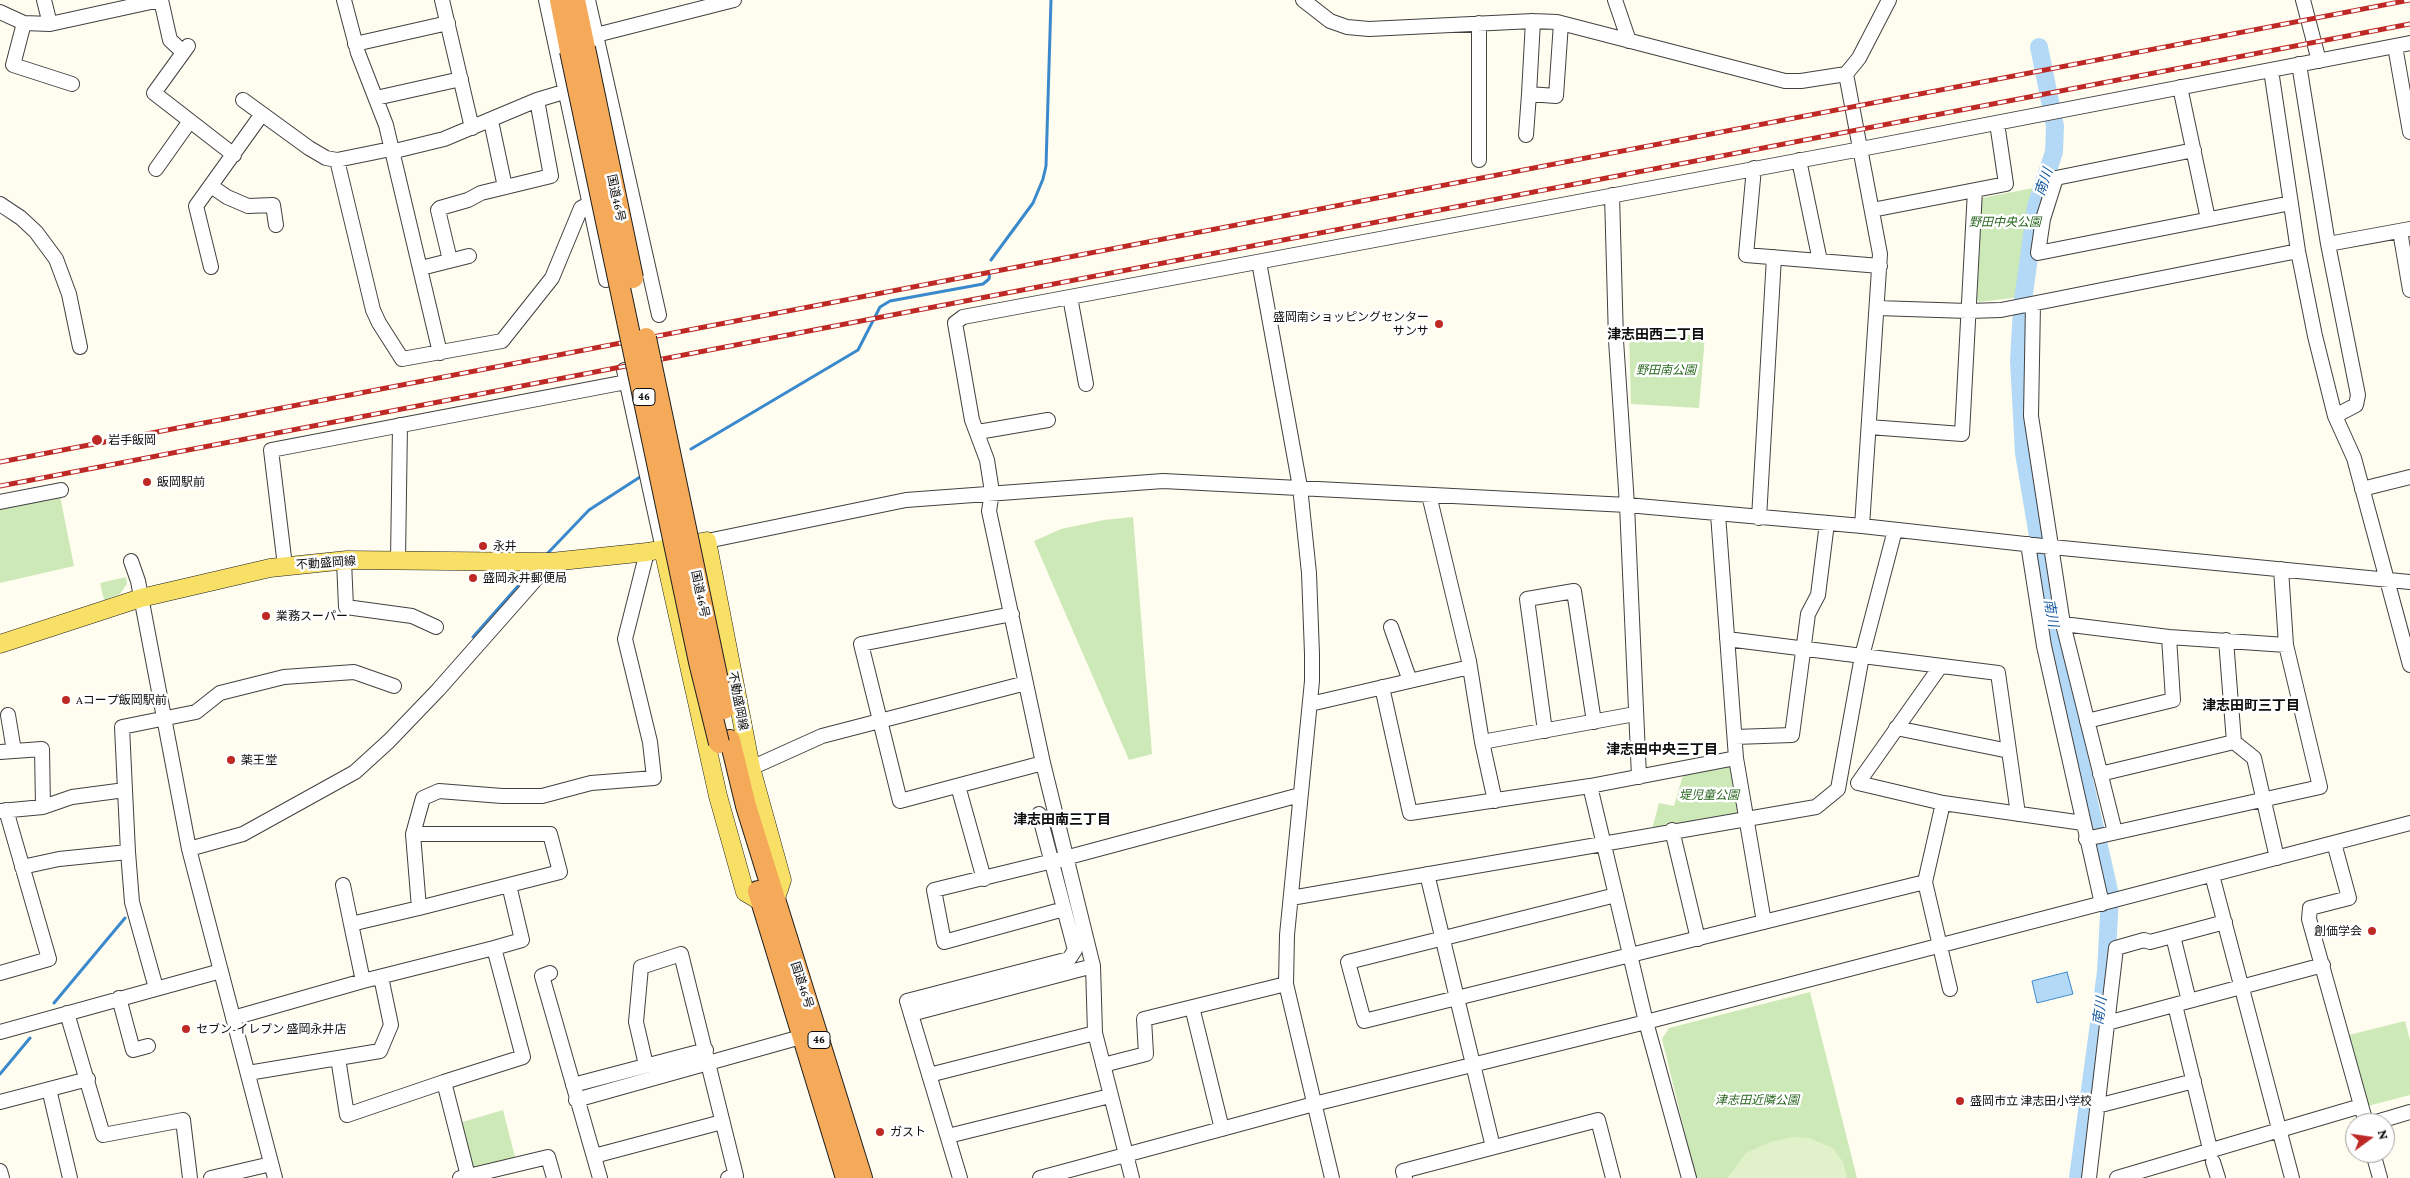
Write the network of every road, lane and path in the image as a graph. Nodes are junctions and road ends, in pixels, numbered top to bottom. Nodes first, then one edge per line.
1 (44, 0) edge
2 (160, 0) edge
3 (442, 0) edge
4 (546, 0) edge
5 (560, 0) edge
6 (575, 0) edge
7 (588, 0) edge
8 (734, 0) edge
9 (1304, 0) edge
10 (1615, 0) edge
11 (1889, 0) edge
12 (2303, 0) edge
13 (347, 1) edge
14 (0, 12) edge
15 (1533, 21) junction
16 (24, 23) junction
17 (448, 23) junction
18 (1479, 23) junction
19 (1561, 23) junction
20 (50, 24) junction
21 (1629, 41) junction
22 (2410, 43) edge
23 (355, 44) junction
24 (584, 45) junction
25 (2394, 46) junction
26 (2319, 61) junction
27 (2299, 64) junction
28 (2271, 70) junction
29 (1846, 74) junction
30 (461, 79) junction
31 (72, 84) dead end
32 (2180, 87) junction
33 (566, 91) junction
34 (1528, 94) junction
35 (376, 98) junction
36 (244, 100) dead end
37 (537, 100) junction
38 (262, 114) junction
39 (190, 121) junction
40 (491, 121) junction
41 (1996, 123) junction
42 (472, 128) junction
43 (2410, 132) edge
44 (1526, 135) dead end
45 (1861, 149) junction
46 (393, 150) junction
47 (2194, 150) junction
48 (234, 155) junction
49 (337, 160) junction
50 (1479, 160) dead end
51 (1799, 160) junction
52 (1754, 168) junction
53 (156, 169) dead end
54 (211, 186) junction
55 (505, 187) junction
56 (1975, 190) junction
57 (1612, 195) junction
58 (591, 203) junction
59 (2291, 203) junction
60 (0, 204) edge
61 (1872, 210) junction
62 (2208, 219) junction
63 (276, 225) dead end
64 (2405, 230) edge
65 (2328, 244) junction
66 (2298, 250) junction
67 (469, 256) dead end
68 (1774, 257) junction
69 (450, 260) junction
70 (1820, 261) junction
71 (1259, 262) junction
72 (211, 266) dead end
73 (1880, 266) junction
74 (421, 268) junction
75 (606, 280) dead end
76 (2410, 290) edge
77 (1070, 297) junction
78 (2033, 304) junction
79 (1877, 308) junction
80 (1968, 311) junction
81 (658, 314) dead end
82 (80, 347) dead end
83 (440, 353) junction
84 (1086, 384) dead end
85 (2335, 416) junction
86 (1048, 420) dead end
87 (400, 425) junction
88 (1869, 427) junction
89 (978, 432) junction
90 (2410, 477) edge
91 (1300, 487) junction
92 (61, 490) dead end
93 (2362, 490) junction
94 (992, 492) junction
95 (1429, 495) junction
96 (0, 502) edge
97 (1627, 505) junction
98 (1718, 514) junction
99 (1759, 518) junction
100 (1827, 523) junction
101 (1862, 526) junction
102 (1895, 530) junction
103 (707, 541) junction
104 (2028, 544) junction
105 (2052, 547) junction
106 (655, 551) junction
107 (398, 560) junction
108 (344, 561) junction
109 (132, 562) dead end
110 (544, 562) junction
111 (285, 566) junction
112 (2281, 569) junction
113 (2386, 578) junction
114 (2410, 582) edge
115 (141, 598) junction
116 (1012, 614) junction
117 (2063, 624) junction
118 (1391, 626) dead end
119 (436, 627) dead end
120 (2169, 637) junction
121 (1727, 639) junction
122 (2226, 640) junction
123 (0, 644) edge
124 (2286, 645) junction
125 (1804, 650) junction
126 (1862, 656) junction
127 (2410, 665) edge
128 (1470, 667) junction
129 (1940, 667) junction
130 (1410, 681) junction
131 (1026, 683) junction
132 (394, 686) dead end
133 (1382, 687) junction
134 (1310, 704) junction
135 (1635, 714) junction
136 (8, 715) dead end
137 (164, 719) junction
138 (878, 721) junction
139 (2087, 721) junction
140 (1594, 722) junction
141 (1896, 728) junction
142 (1545, 731) junction
143 (1734, 737) junction
144 (1482, 742) junction
145 (2234, 742) junction
146 (14, 751) junction
147 (2009, 751) junction
148 (0, 752) edge
149 (1736, 758) junction
150 (1043, 763) junction
151 (752, 768) junction
152 (2100, 774) junction
153 (1639, 777) junction
154 (958, 786) junction
155 (1590, 786) junction
156 (125, 790) junction
157 (1300, 795) junction
158 (2263, 800) junction
159 (1495, 801) junction
160 (1943, 803) junction
161 (43, 807) junction
162 (3, 810) edge
163 (1039, 814) dead end
164 (2018, 814) junction
165 (1745, 818) junction
166 (2083, 823) junction
167 (2410, 823) edge
168 (1672, 830) junction
169 (2115, 832) junction
170 (413, 834) junction
171 (2086, 839) junction
172 (1603, 842) junction
173 (2334, 844) junction
174 (189, 849) junction
175 (128, 852) junction
176 (2277, 858) junction
177 (1058, 860) junction
178 (22, 867) junction
179 (1427, 874) junction
180 (2212, 875) junction
181 (984, 878) junction
182 (1924, 882) junction
183 (343, 885) dead end
184 (509, 885) junction
185 (1616, 895) junction
186 (1291, 898) junction
187 (768, 901) junction
188 (2102, 904) junction
189 (419, 908) junction
190 (1064, 909) junction
191 (1764, 922) junction
192 (2224, 922) junction
193 (351, 924) junction
194 (2173, 936) junction
195 (1442, 939) junction
196 (1698, 939) junction
197 (1940, 946) junction
198 (494, 948) junction
199 (1630, 955) junction
200 (1093, 966) junction
201 (2323, 966) junction
202 (221, 971) junction
203 (550, 972) dead end
204 (0, 973) edge
205 (380, 976) junction
206 (363, 981) junction
207 (1286, 984) junction
208 (2242, 987) junction
209 (156, 988) junction
210 (1950, 989) dead end
211 (119, 998) junction
212 (1456, 998) junction
213 (2189, 1001) junction
214 (2175, 1005) junction
215 (1192, 1007) junction
216 (67, 1012) junction
217 (911, 1014) junction
218 (233, 1018) junction
219 (1646, 1022) junction
220 (2108, 1023) junction
221 (0, 1032) edge
222 (1095, 1033) junction
223 (801, 1037) junction
224 (148, 1046) dead end
225 (707, 1056) junction
226 (338, 1058) junction
227 (1473, 1064) junction
228 (646, 1065) junction
229 (1103, 1065) junction
230 (248, 1073) junction
231 (929, 1075) junction
232 (88, 1079) junction
233 (2194, 1081) junction
234 (444, 1082) junction
235 (573, 1085) junction
236 (49, 1089) junction
237 (1110, 1096) junction
238 (576, 1100) junction
239 (0, 1102) edge
240 (1314, 1104) junction
241 (2097, 1106) junction
242 (2362, 1106) junction
243 (2410, 1112) edge
244 (2364, 1113) edge
245 (2395, 1116) edge
246 (722, 1122) junction
247 (1222, 1129) junction
248 (2280, 1130) junction
249 (948, 1136) junction
250 (1493, 1147) junction
251 (1126, 1155) junction
252 (594, 1156) junction
253 (2212, 1156) junction
254 (2376, 1163) edge
255 (272, 1164) junction
256 (0, 1171) edge
257 (464, 1177) edge
258 (2, 1178) edge
259 (70, 1178) edge
260 (190, 1178) edge
261 (211, 1178) edge
262 (275, 1178) edge
263 (554, 1178) edge
264 (600, 1178) edge
265 (728, 1178) edge
266 (846, 1178) edge
267 (862, 1178) edge
268 (960, 1178) edge
269 (1040, 1178) edge
270 (1132, 1178) edge
271 (1332, 1178) edge
272 (1405, 1178) edge
273 (1613, 1178) edge
274 (1688, 1178) edge
275 (2088, 1178) edge
276 (2117, 1178) edge
277 (2218, 1178) edge
278 (2292, 1178) edge
279 (2380, 1178) edge

1 - 20 street
2 - 20 street
2 - 39 street
3 - 17 street
4 - 33 street
5 - 24 highway, 国道46号 / 46
6 - 24 highway, 国道46号 / 46
7 - 24 street
8 - 24 street
9 - 18 street
10 - 21 street
11 - 29 street
12 - 26 street
13 - 23 street
14 - 16 street
15 - 18 street
15 - 19 street
15 - 34 street
16 - 20 street
16 - 31 street
17 - 23 street
17 - 30 street
18 - 50 street
19 - 21 street
19 - 34 street
21 - 29 street
22 - 25 street
23 - 35 street
24 - 81 street
24 - 187 highway, 国道46号 / 46, bridge
25 - 26 street
25 - 43 street
26 - 27 street
27 - 28 street
27 - 65 street
28 - 32 street
28 - 59 street
29 - 45 street
30 - 35 street
30 - 42 street
32 - 41 street
32 - 47 street
33 - 37 street
33 - 58 street
34 - 44 street
35 - 46 street
36 - 38 street
37 - 40 street
37 - 55 street
38 - 48 street
38 - 49 street
39 - 48 street
39 - 53 street
40 - 42 street
40 - 55 street
41 - 45 street
41 - 56 street
42 - 46 street
45 - 51 street
45 - 61 street
46 - 49 street
46 - 74 street
47 - 62 street
47 - 62 street
48 - 54 street
49 - 83 street
51 - 52 street
51 - 70 street
52 - 57 street
52 - 68 street
54 - 63 street
54 - 72 street
55 - 69 street
56 - 61 street
56 - 80 street
57 - 71 street
57 - 97 street
58 - 75 street
58 - 83 street
59 - 62 street
59 - 66 street
60 - 82 street
61 - 73 street
64 - 65 street
64 - 76 street
65 - 85 street
66 - 78 street
66 - 85 street
67 - 69 street
68 - 70 street
68 - 99 street
69 - 74 street
70 - 73 street
71 - 77 street
71 - 91 street
73 - 79 street
74 - 83 street
77 - 84 street
77 - 89 street
78 - 80 street
78 - 105 street
79 - 80 street
79 - 88 street
80 - 88 street
85 - 93 street
86 - 89 street
87 - 106 street
87 - 107 street
87 - 111 street
88 - 101 street
89 - 94 street
90 - 93 street
91 - 94 street
91 - 95 street
91 - 134 street
92 - 96 street
93 - 113 street
94 - 103 street
94 - 116 street
95 - 97 street
95 - 128 street
97 - 98 street
97 - 135 street
98 - 99 street
98 - 121 street
99 - 100 street
100 - 101 street
100 - 125 street
101 - 102 street
102 - 104 street
102 - 126 street
103 - 106 main road, 不動盛岡線
103 - 151 main road, 不動盛岡線
104 - 105 street
104 - 166 street
105 - 112 street
105 - 117 street
106 - 110 main road, 不動盛岡線
106 - 170 street
106 - 187 main road
107 - 108 main road, 不動盛岡線
107 - 110 main road, 不動盛岡線
108 - 111 main road, 不動盛岡線
108 - 119 street
109 - 115 street
110 - 174 street
111 - 115 main road, 不動盛岡線
112 - 113 street
112 - 124 street
113 - 114 street
113 - 127 street
115 - 123 main road, 不動盛岡線
115 - 137 street
116 - 131 street
116 - 138 street
117 - 120 street
117 - 139 street
118 - 130 street
120 - 122 street
120 - 139 street
121 - 125 street
121 - 143 street
122 - 124 street
122 - 145 street
124 - 158 street
125 - 126 street
125 - 143 street
126 - 129 street
126 - 165 street
128 - 130 street
128 - 144 street
129 - 141 street
129 - 147 street
130 - 133 street
131 - 138 street
131 - 150 street
132 - 137 street
133 - 134 street
133 - 159 street
134 - 157 street
135 - 140 street
135 - 153 street
136 - 146 street
137 - 156 street
137 - 174 street
138 - 151 street
138 - 154 street
139 - 152 street
140 - 142 street
140 - 142 street
141 - 147 street
141 - 160 street
142 - 144 street
143 - 149 street
144 - 159 street
145 - 152 street
145 - 158 street
146 - 148 street
146 - 161 street
147 - 164 street
149 - 153 street
149 - 165 street
150 - 154 street
150 - 177 street
151 - 187 main road, 不動盛岡線
152 - 169 street
153 - 155 street
154 - 181 street
155 - 159 street
155 - 172 street
156 - 161 street
156 - 175 street
157 - 177 street
157 - 186 street
158 - 169 street
158 - 176 street
160 - 164 street
160 - 182 street
161 - 162 street
162 - 178 street
163 - 177 street
164 - 166 street
165 - 168 street
165 - 191 street
166 - 171 street
167 - 173 street
168 - 172 street
168 - 196 street
169 - 171 street
170 - 184 street
170 - 189 street
171 - 188 street
172 - 179 street
172 - 185 street
173 - 176 street
173 - 201 street
174 - 202 street
175 - 178 street
175 - 209 street
176 - 180 street
177 - 181 street
177 - 190 street
177 - 200 street
178 - 204 street
179 - 186 street
179 - 195 street
180 - 188 street
180 - 192 street
181 - 190 street
182 - 191 street
182 - 197 street
183 - 193 street
184 - 189 street
184 - 198 street
185 - 195 street
185 - 199 street
186 - 207 street
187 - 223 highway, 国道46号 / 46
187 - 267 highway, 国道46号 / 46
188 - 197 street
189 - 193 street
190 - 217 street
191 - 196 street
192 - 194 street
192 - 208 street
193 - 206 street
194 - 213 street
194 - 220 street
195 - 212 street
195 - 212 street
196 - 199 street
197 - 210 street
197 - 219 street
198 - 205 street
198 - 234 street
199 - 212 street
199 - 219 street
200 - 217 street
200 - 222 street
201 - 208 street
201 - 242 street
202 - 209 street
202 - 218 street
203 - 235 street
205 - 206 street
205 - 226 street
206 - 218 street
207 - 215 street
207 - 240 street
208 - 213 street
208 - 248 street
209 - 211 street
211 - 216 street
211 - 224 street
212 - 227 street
213 - 214 street
214 - 220 street
214 - 233 street
215 - 229 street
215 - 247 street
216 - 221 street
216 - 232 street
217 - 231 street
218 - 230 street
219 - 227 street
219 - 274 street
220 - 241 street
222 - 229 street
222 - 231 street
223 - 225 street
223 - 266 highway, 国道46号 / 46
225 - 228 street
225 - 228 street
225 - 238 street
225 - 246 street
226 - 230 street
226 - 234 street
227 - 240 street
227 - 250 street
228 - 235 street
229 - 237 street
230 - 255 street
231 - 249 street
232 - 236 street
232 - 260 street
233 - 241 street
233 - 253 street
234 - 257 street
235 - 238 street
236 - 239 street
236 - 259 street
237 - 249 street
237 - 251 street
238 - 252 street
240 - 247 street
240 - 271 street
241 - 275 street
242 - 244 street
242 - 248 street
243 - 245 street
246 - 252 street
246 - 265 street
247 - 251 street
248 - 253 street
248 - 278 street
249 - 268 street
250 - 272 street
250 - 273 street
251 - 269 street
251 - 270 street
252 - 264 street
253 - 276 street
253 - 277 street
254 - 279 street
255 - 261 street
255 - 262 street
256 - 258 street
257 - 263 street

